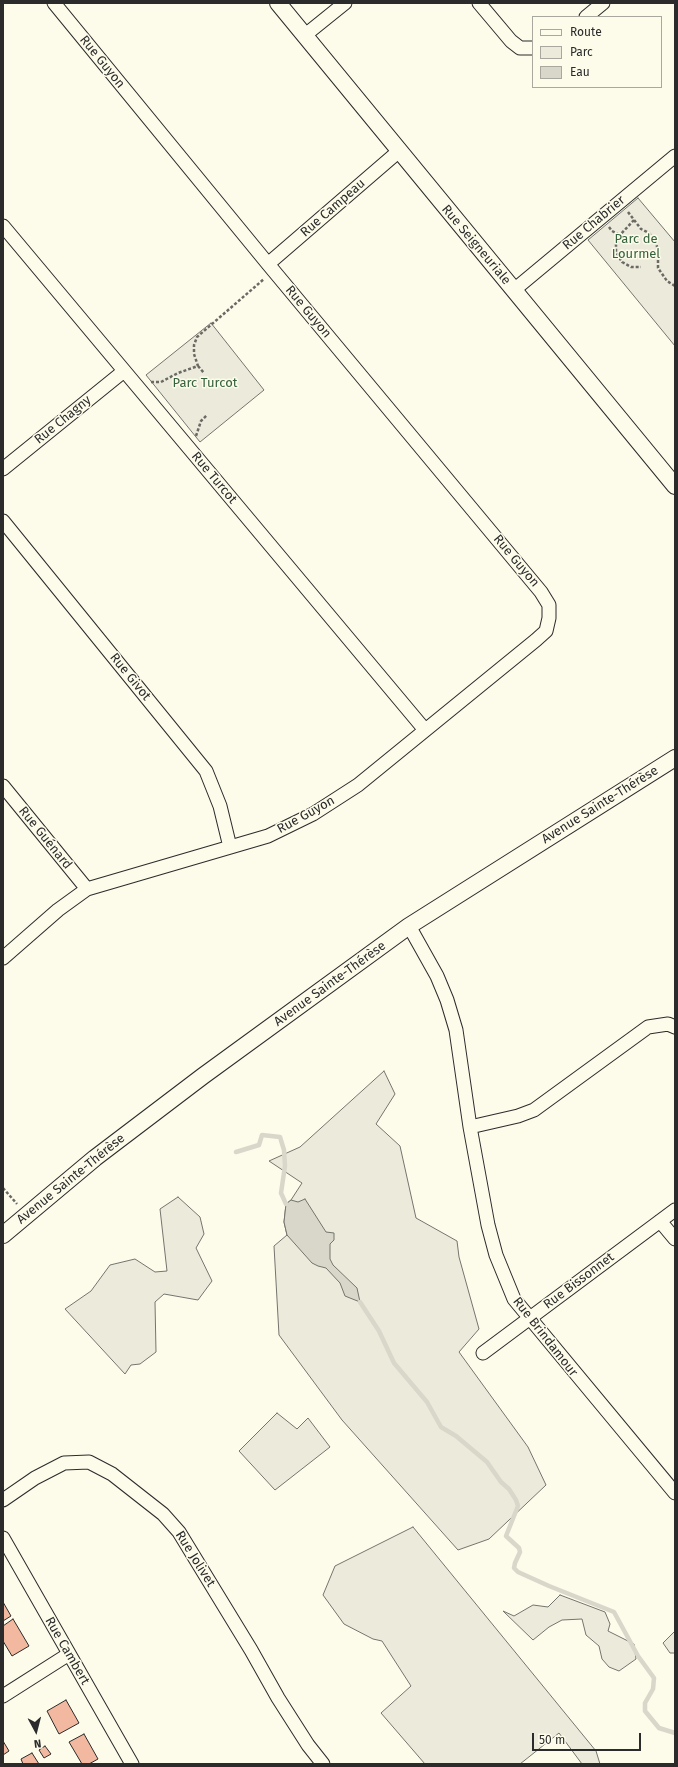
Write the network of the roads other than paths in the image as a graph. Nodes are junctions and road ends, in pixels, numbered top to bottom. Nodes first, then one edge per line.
1 (54, 3) edge
2 (278, 3) edge
3 (345, 3) edge
4 (479, 3) edge
5 (603, 3) edge
6 (587, 16) edge
7 (304, 36) junction
8 (532, 48) edge
9 (399, 151) junction
10 (675, 156) edge
11 (3, 226) edge
12 (271, 268) junction
13 (514, 290) junction
14 (124, 371) junction
15 (3, 469) edge
16 (675, 486) edge
17 (3, 521) edge
18 (425, 730) junction
19 (675, 758) edge
20 (3, 786) edge
21 (230, 847) junction
22 (87, 889) junction
23 (409, 926) junction
24 (3, 958) edge
25 (675, 1027) edge
26 (470, 1127) junction
27 (675, 1210) edge
28 (660, 1221) junction
29 (3, 1235) edge
30 (675, 1239) edge
31 (528, 1319) junction
32 (483, 1353) dead end
33 (675, 1494) edge
34 (3, 1500) edge
35 (3, 1538) edge
36 (69, 1654) junction
37 (3, 1696) edge
38 (132, 1764) edge
39 (323, 1764) edge

1 - 12 street, Rue Guyon
2 - 7 street, Rue Seigneuriale
3 - 7 street
4 - 8 street
5 - 6 street
7 - 9 street, Rue Seigneuriale
9 - 12 street, Rue Campeau
9 - 13 street, Rue Seigneuriale
10 - 13 street, Rue Chabrier
11 - 14 street, Rue Turcot
12 - 18 street, Rue Guyon
13 - 16 street, Rue Seigneuriale
14 - 15 street, Rue Chagny
14 - 18 street, Rue Turcot
17 - 21 street, Rue Givot
18 - 21 street, Rue Guyon
19 - 23 street, Avenue Sainte-Thérèse
20 - 22 street, Rue Guénard
21 - 22 street, Rue Guyon
22 - 24 street, Rue Guyon
23 - 26 street, Rue Brindamour
23 - 29 street, Avenue Sainte-Thérèse
25 - 26 street
26 - 31 street, Rue Brindamour
27 - 28 street, Rue Bissonnet
28 - 30 street
28 - 31 street, Rue Bissonnet
31 - 32 street, Rue Bissonnet
31 - 33 street, Rue Brindamour
34 - 39 street, Rue Jolivet
35 - 36 street, Rue Cambert
36 - 37 street
36 - 38 street, Rue Cambert

